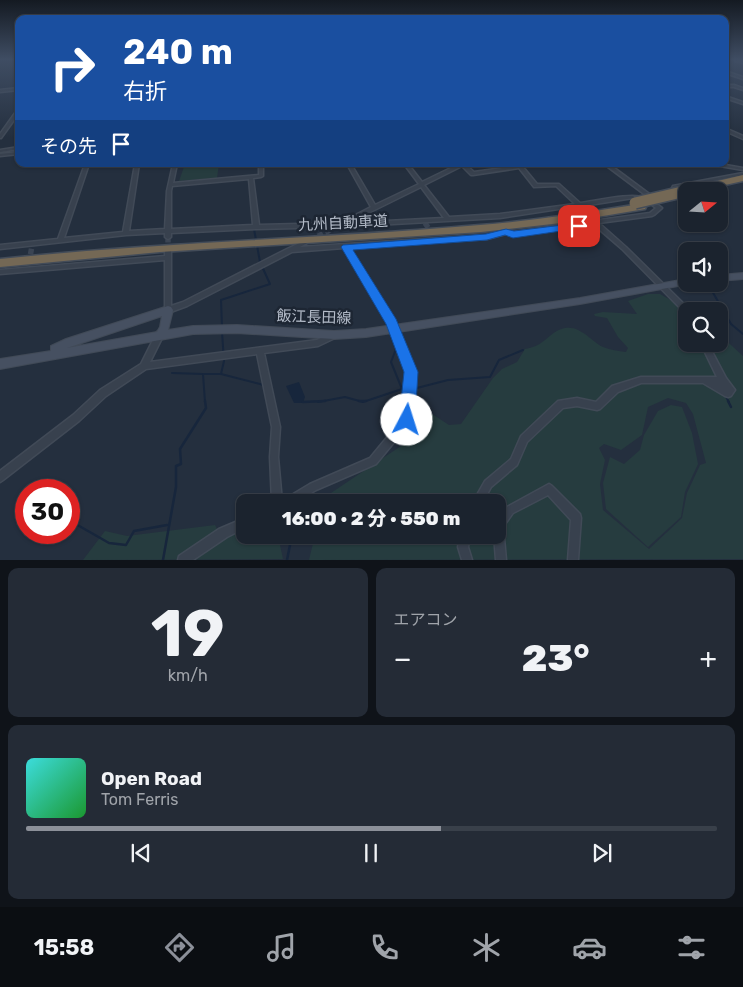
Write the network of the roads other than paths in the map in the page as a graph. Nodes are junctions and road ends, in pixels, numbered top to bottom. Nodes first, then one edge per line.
1 (15, 89) edge
2 (0, 91) edge
3 (729, 98) edge
4 (743, 103) edge
5 (15, 116) edge
6 (729, 131) edge
7 (0, 137) edge
8 (743, 138) edge
9 (15, 149) edge
10 (0, 151) edge
11 (15, 153) edge
12 (0, 155) edge
13 (86, 167) edge
14 (137, 167) edge
15 (174, 167) edge
16 (261, 167) edge
17 (351, 167) edge
18 (408, 167) edge
19 (457, 167) edge
20 (466, 167) edge
21 (509, 167) edge
22 (521, 167) edge
23 (609, 167) edge
24 (729, 167) edge
25 (743, 169) edge
26 (743, 174) edge
27 (251, 178) junction
28 (422, 184) junction
29 (170, 185) junction
30 (678, 194) edge
31 (642, 201) junction
32 (582, 207) junction
33 (374, 208) junction
34 (448, 219) junction
35 (594, 222) junction
36 (337, 227) junction
37 (126, 233) junction
38 (168, 234) junction
39 (260, 235) junction
40 (62, 239) junction
41 (230, 241) junction
42 (304, 243) tunnel mouth
43 (0, 247) edge
44 (346, 247) junction
45 (289, 250) junction
46 (0, 256) edge
47 (29, 262) tunnel mouth
48 (0, 263) edge
49 (27, 269) junction
50 (0, 272) edge
51 (743, 276) edge
52 (728, 277) edge
53 (678, 283) edge
54 (662, 286) junction
55 (678, 302) edge
56 (168, 310) junction
57 (394, 329) junction
58 (161, 334) junction
59 (334, 336) junction
60 (260, 350) junction
61 (708, 352) edge
62 (46, 354) junction
63 (0, 364) edge
64 (144, 366) junction
65 (705, 380) junction
66 (723, 380) junction
67 (0, 477) edge
68 (276, 494) edge
69 (301, 494) edge
70 (482, 494) edge
71 (506, 515) edge
72 (236, 527) edge
73 (464, 544) edge
74 (500, 544) edge
75 (183, 560) edge
76 (467, 560) edge
77 (501, 560) edge
78 (573, 560) edge

1 - 2 street
3 - 4 street
5 - 7 street
6 - 8 street
9 - 10 street
11 - 12 street
13 - 40 street
14 - 37 street
15 - 29 street
16 - 27 street
17 - 33 street
18 - 28 street
19 - 28 street
20 - 21 street
22 - 32 street
23 - 31 street
24 - 25 street
26 - 31 street
27 - 29 street
27 - 39 street
28 - 33 street
28 - 34 street
29 - 38 street
30 - 31 highway, 九州自動車道
31 - 32 street
31 - 35 street
31 - 39 highway, 九州自動車道
32 - 34 street
33 - 36 street
34 - 36 street
35 - 44 street
35 - 54 street
36 - 39 street
37 - 38 street
37 - 40 street
38 - 39 street
39 - 41 highway, 九州自動車道
40 - 43 street
41 - 46 highway, 九州自動車道
41 - 48 highway, 九州自動車道
42 - 45 street
44 - 45 street
44 - 57 street
45 - 56 street
47 - 49 street
49 - 50 street
49 - 56 street
51 - 52 main road
53 - 54 main road, 飯江長田線
54 - 55 street
54 - 57 main road, 飯江長田線
56 - 58 main road
56 - 62 main road
57 - 59 main road, 飯江長田線
57 - 69 street
58 - 59 main road, 飯江長田線
58 - 62 main road, 飯江長田線
58 - 64 street
59 - 60 street
60 - 64 street
60 - 68 street
61 - 66 street
62 - 63 main road, 飯江長田線
64 - 67 street
65 - 66 street
65 - 66 street
65 - 70 street
71 - 78 street
72 - 75 street
73 - 76 street
74 - 77 street

